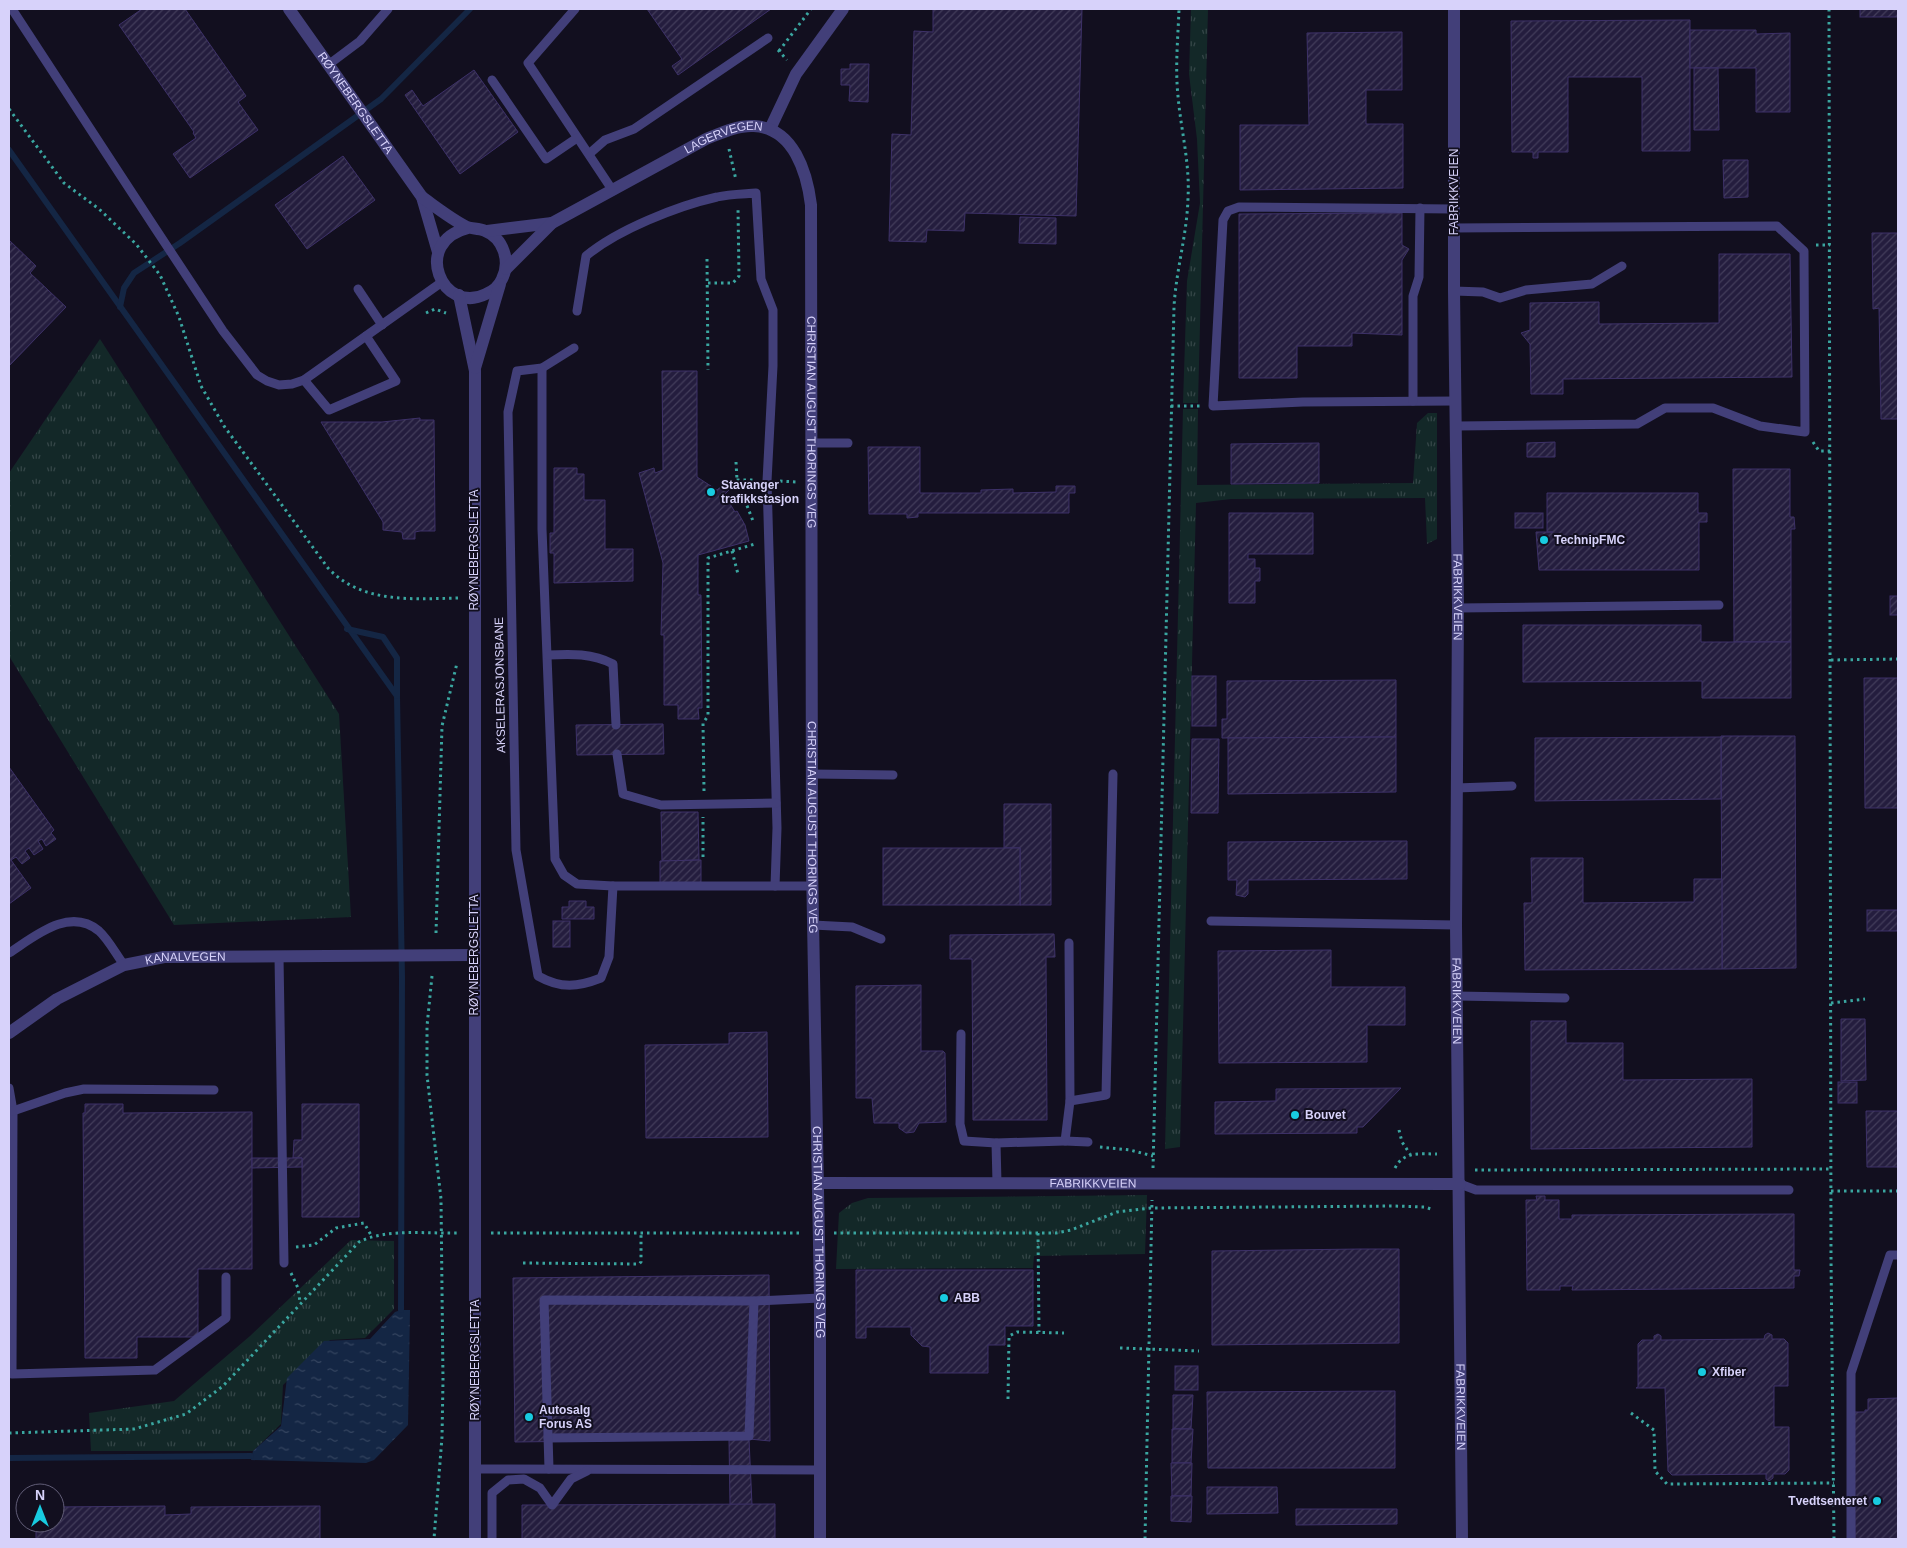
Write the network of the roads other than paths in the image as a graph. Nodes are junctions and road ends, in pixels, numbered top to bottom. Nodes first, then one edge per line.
1 (12, 9) edge
2 (289, 9) edge
3 (388, 9) edge
4 (575, 9) edge
5 (843, 9) edge
6 (1454, 9) edge
7 (768, 38) dead end
8 (328, 66) junction
9 (492, 80) dead end
10 (770, 129) junction
11 (577, 138) junction
12 (589, 154) junction
13 (613, 191) junction
14 (422, 197) junction
15 (1420, 208) junction
16 (1453, 209) junction
17 (552, 223) junction
18 (468, 228) junction
19 (1453, 228) junction
20 (487, 231) junction
21 (438, 252) junction
22 (1622, 266) dead end
23 (506, 269) junction
24 (442, 282) junction
25 (500, 283) junction
26 (358, 289) dead end
27 (1454, 291) junction
28 (458, 295) junction
29 (577, 311) dead end
30 (382, 325) junction
31 (366, 336) junction
32 (574, 348) dead end
33 (542, 368) junction
34 (474, 371) junction
35 (304, 380) junction
36 (1413, 401) junction
37 (1456, 401) junction
38 (1457, 426) junction
39 (811, 443) junction
40 (848, 443) dead end
41 (1719, 605) dead end
42 (1458, 608) junction
43 (548, 655) junction
44 (616, 725) dead end
45 (617, 754) dead end
46 (812, 774) junction
47 (1113, 774) dead end
48 (893, 775) dead end
49 (1512, 786) dead end
50 (1456, 788) junction
51 (776, 803) junction
52 (613, 886) junction
53 (775, 886) junction
54 (813, 886) junction
55 (1211, 921) dead end
56 (1456, 924) junction
57 (813, 925) junction
58 (881, 939) dead end
59 (1069, 944) dead end
60 (9, 953) edge
61 (474, 955) junction
62 (279, 956) junction
63 (124, 965) junction
64 (1457, 996) junction
65 (1565, 998) dead end
66 (9, 1033) edge
67 (961, 1034) dead end
68 (9, 1088) edge
69 (214, 1090) dead end
70 (1070, 1101) junction
71 (13, 1111) junction
72 (1065, 1141) junction
73 (1088, 1142) road end
74 (996, 1143) junction
75 (818, 1183) junction
76 (997, 1183) junction
77 (1460, 1184) junction
78 (1789, 1190) dead end
79 (1898, 1255) edge
80 (284, 1263) road end
81 (226, 1277) dead end
82 (820, 1298) junction
83 (754, 1301) junction
84 (548, 1438) junction
85 (475, 1469) junction
86 (549, 1469) junction
87 (589, 1470) junction
88 (819, 1470) junction
89 (475, 1539) edge
90 (492, 1539) edge
91 (820, 1539) edge
92 (1462, 1539) edge
93 (1850, 1539) edge

1 - 35 lane
2 - 8 street, RØYNEBERGSLETTA
3 - 8 lane
4 - 11 lane
5 - 10 street, LAGERVEGEN
6 - 16 street, FABRIKKVEIEN
7 - 12 lane
8 - 14 street, RØYNEBERGSLETTA
9 - 11 lane
10 - 13 street, LAGERVEGEN
10 - 39 street, CHRISTIAN AUGUST THORINGS VEG
11 - 12 lane
12 - 13 lane
13 - 17 street, LAGERVEGEN
14 - 18 street, RØYNEBERGSLETTA
14 - 21 street, RØYNEBERGSLETTA
15 - 16 lane
15 - 36 lane
15 - 36 lane
16 - 19 street, FABRIKKVEIEN
17 - 20 street, LAGERVEGEN
17 - 23 street, LAGERVEGEN
18 - 20 street
18 - 21 street
19 - 27 street, FABRIKKVEIEN
19 - 38 lane
20 - 23 street
21 - 24 street
22 - 27 lane
23 - 25 street
24 - 28 street
24 - 30 lane
25 - 28 street
25 - 34 street, RØYNEBERGSLETTA
26 - 30 lane
27 - 37 street, FABRIKKVEIEN
28 - 34 street, RØYNEBERGSLETTA
29 - 51 lane
30 - 31 lane
31 - 35 lane
31 - 35 lane
32 - 33 lane
33 - 43 lane
33 - 52 lane, AKSELERASJONSBANE
34 - 61 street, RØYNEBERGSLETTA
36 - 37 lane
37 - 38 street, FABRIKKVEIEN
38 - 42 street, FABRIKKVEIEN
39 - 40 lane
39 - 46 street, CHRISTIAN AUGUST THORINGS VEG
41 - 42 lane
42 - 50 street, FABRIKKVEIEN
43 - 44 lane
43 - 52 lane
45 - 51 lane
46 - 48 lane
46 - 54 street, CHRISTIAN AUGUST THORINGS VEG
47 - 70 lane
49 - 50 lane
50 - 56 street, FABRIKKVEIEN
51 - 53 lane
52 - 53 lane
53 - 54 lane
54 - 57 street, CHRISTIAN AUGUST THORINGS VEG
55 - 56 lane
56 - 64 street, FABRIKKVEIEN
57 - 58 lane
57 - 75 street, CHRISTIAN AUGUST THORINGS VEG
59 - 70 lane
60 - 63 lane
61 - 62 street, KANALVEGEN
61 - 85 street, RØYNEBERGSLETTA
62 - 63 street, KANALVEGEN
62 - 80 lane
63 - 66 street, KANALVEGEN
64 - 65 lane
64 - 77 street, FABRIKKVEIEN
67 - 74 lane
68 - 71 lane
69 - 71 lane
70 - 72 lane
71 - 81 lane
72 - 73 lane
72 - 74 lane
74 - 76 lane
75 - 76 street, FABRIKKVEIEN
75 - 82 street, CHRISTIAN AUGUST THORINGS VEG
76 - 77 street, FABRIKKVEIEN
77 - 78 lane
77 - 92 street, FABRIKKVEIEN
79 - 93 lane
82 - 83 lane
82 - 88 street, CHRISTIAN AUGUST THORINGS VEG
83 - 84 lane
83 - 84 lane
84 - 86 lane
85 - 86 lane
85 - 89 street, RØYNEBERGSLETTA
86 - 87 lane
87 - 88 lane
87 - 90 lane
88 - 91 street, CHRISTIAN AUGUST THORINGS VEG

